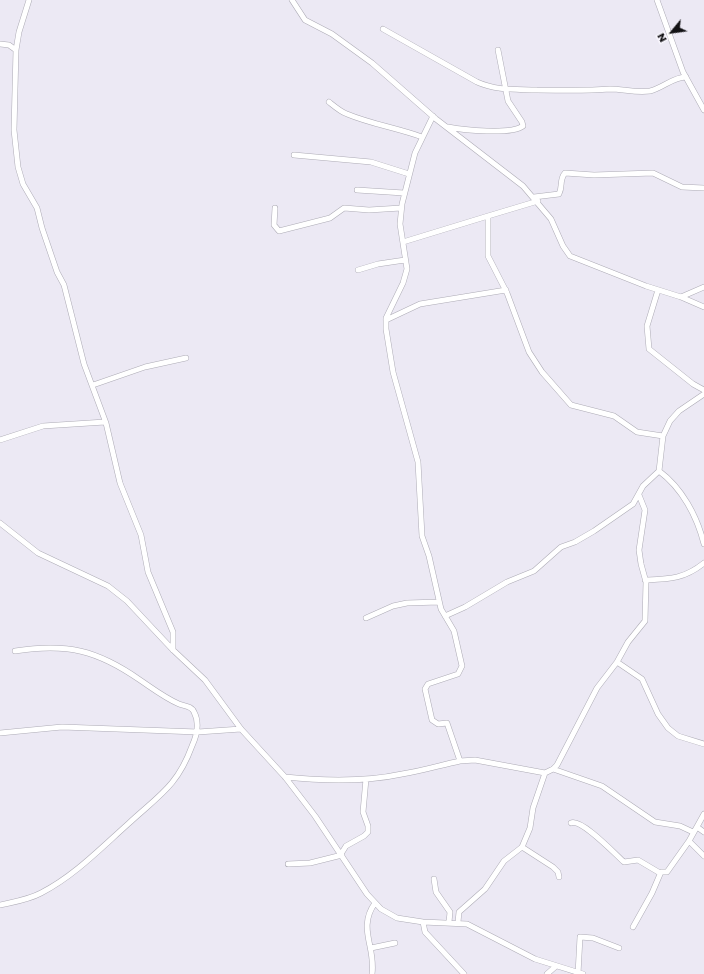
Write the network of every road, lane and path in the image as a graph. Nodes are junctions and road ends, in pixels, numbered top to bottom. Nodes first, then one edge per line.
1 (29, 0) edge
2 (292, 0) edge
3 (658, 0) edge
4 (383, 29) dead end
5 (19, 32) junction
6 (0, 44) edge
7 (8, 44) junction
8 (16, 50) junction
9 (498, 50) dead end
10 (686, 77) junction
11 (506, 90) junction
12 (328, 102) dead end
13 (704, 110) edge
14 (433, 116) junction
15 (448, 127) junction
16 (422, 137) junction
17 (294, 155) dead end
18 (409, 174) junction
19 (704, 188) edge
20 (357, 190) dead end
21 (404, 193) junction
22 (536, 199) junction
23 (275, 208) dead end
24 (401, 208) junction
25 (488, 216) junction
26 (403, 242) junction
27 (405, 260) junction
28 (358, 270) dead end
29 (704, 287) edge
30 (506, 290) junction
31 (658, 290) junction
32 (681, 297) junction
33 (704, 307) edge
34 (386, 320) junction
35 (186, 358) dead end
36 (93, 385) junction
37 (704, 390) edge
38 (704, 394) edge
39 (105, 422) junction
40 (664, 436) junction
41 (0, 440) edge
42 (659, 470) junction
43 (639, 495) junction
44 (0, 523) edge
45 (704, 544) edge
46 (704, 563) edge
47 (645, 580) junction
48 (440, 602) junction
49 (445, 616) junction
50 (366, 618) dead end
51 (173, 650) junction
52 (15, 652) dead end
53 (617, 662) junction
54 (241, 729) junction
55 (198, 732) junction
56 (0, 733) edge
57 (704, 744) edge
58 (460, 761) junction
59 (553, 769) junction
60 (545, 773) junction
61 (285, 777) junction
62 (366, 779) junction
63 (704, 814) edge
64 (571, 823) dead end
65 (697, 827) junction
66 (693, 832) junction
67 (704, 832) edge
68 (689, 841) junction
69 (522, 847) junction
70 (341, 855) junction
71 (704, 856) edge
72 (288, 864) dead end
73 (660, 873) junction
74 (559, 876) dead end
75 (434, 879) dead end
76 (375, 903) junction
77 (0, 905) edge
78 (423, 922) junction
79 (449, 922) junction
80 (458, 922) junction
81 (633, 927) dead end
82 (395, 943) dead end
83 (371, 948) junction
84 (619, 948) dead end
85 (555, 967) junction
86 (372, 974) edge
87 (464, 974) edge
88 (547, 974) edge
89 (580, 974) edge

1 - 5 street
2 - 14 street
3 - 10 street
4 - 11 street
5 - 7 street
5 - 8 street
6 - 7 street
7 - 8 street
8 - 36 street
9 - 11 street
10 - 11 street
10 - 13 street
11 - 15 street
12 - 16 street
14 - 15 street
14 - 16 street
15 - 22 street
16 - 18 street
17 - 18 street
18 - 21 street
19 - 22 street
20 - 21 street
21 - 24 street
22 - 25 street
22 - 31 street
23 - 24 street
24 - 26 street
25 - 26 street
25 - 30 street
26 - 27 street
27 - 28 street
27 - 34 street
29 - 32 street
30 - 34 street
30 - 40 street
31 - 32 street
31 - 37 street
32 - 33 street
34 - 48 street
35 - 36 street
36 - 39 street
38 - 40 street
39 - 41 street
39 - 51 street
40 - 42 street
42 - 43 street
42 - 45 street
43 - 47 street
43 - 49 street
44 - 51 street
46 - 47 street
47 - 53 street
48 - 49 street
48 - 50 street
49 - 58 street
51 - 54 street
52 - 55 street
53 - 57 street
53 - 59 street
54 - 55 street
54 - 61 street
55 - 56 street
55 - 77 street
58 - 60 street
58 - 62 street
59 - 60 street
59 - 66 street
60 - 69 street
61 - 62 street
61 - 70 street
62 - 70 street
63 - 65 street
64 - 73 street
65 - 66 street
65 - 67 street
66 - 68 street
68 - 71 street
68 - 73 street
69 - 74 street
69 - 80 street
70 - 72 street
70 - 76 street
73 - 81 street
75 - 79 street
76 - 78 street
76 - 83 street
78 - 79 street
78 - 87 street
79 - 80 street
80 - 85 street
82 - 83 street
83 - 86 street
84 - 89 street
85 - 88 street
85 - 89 street

